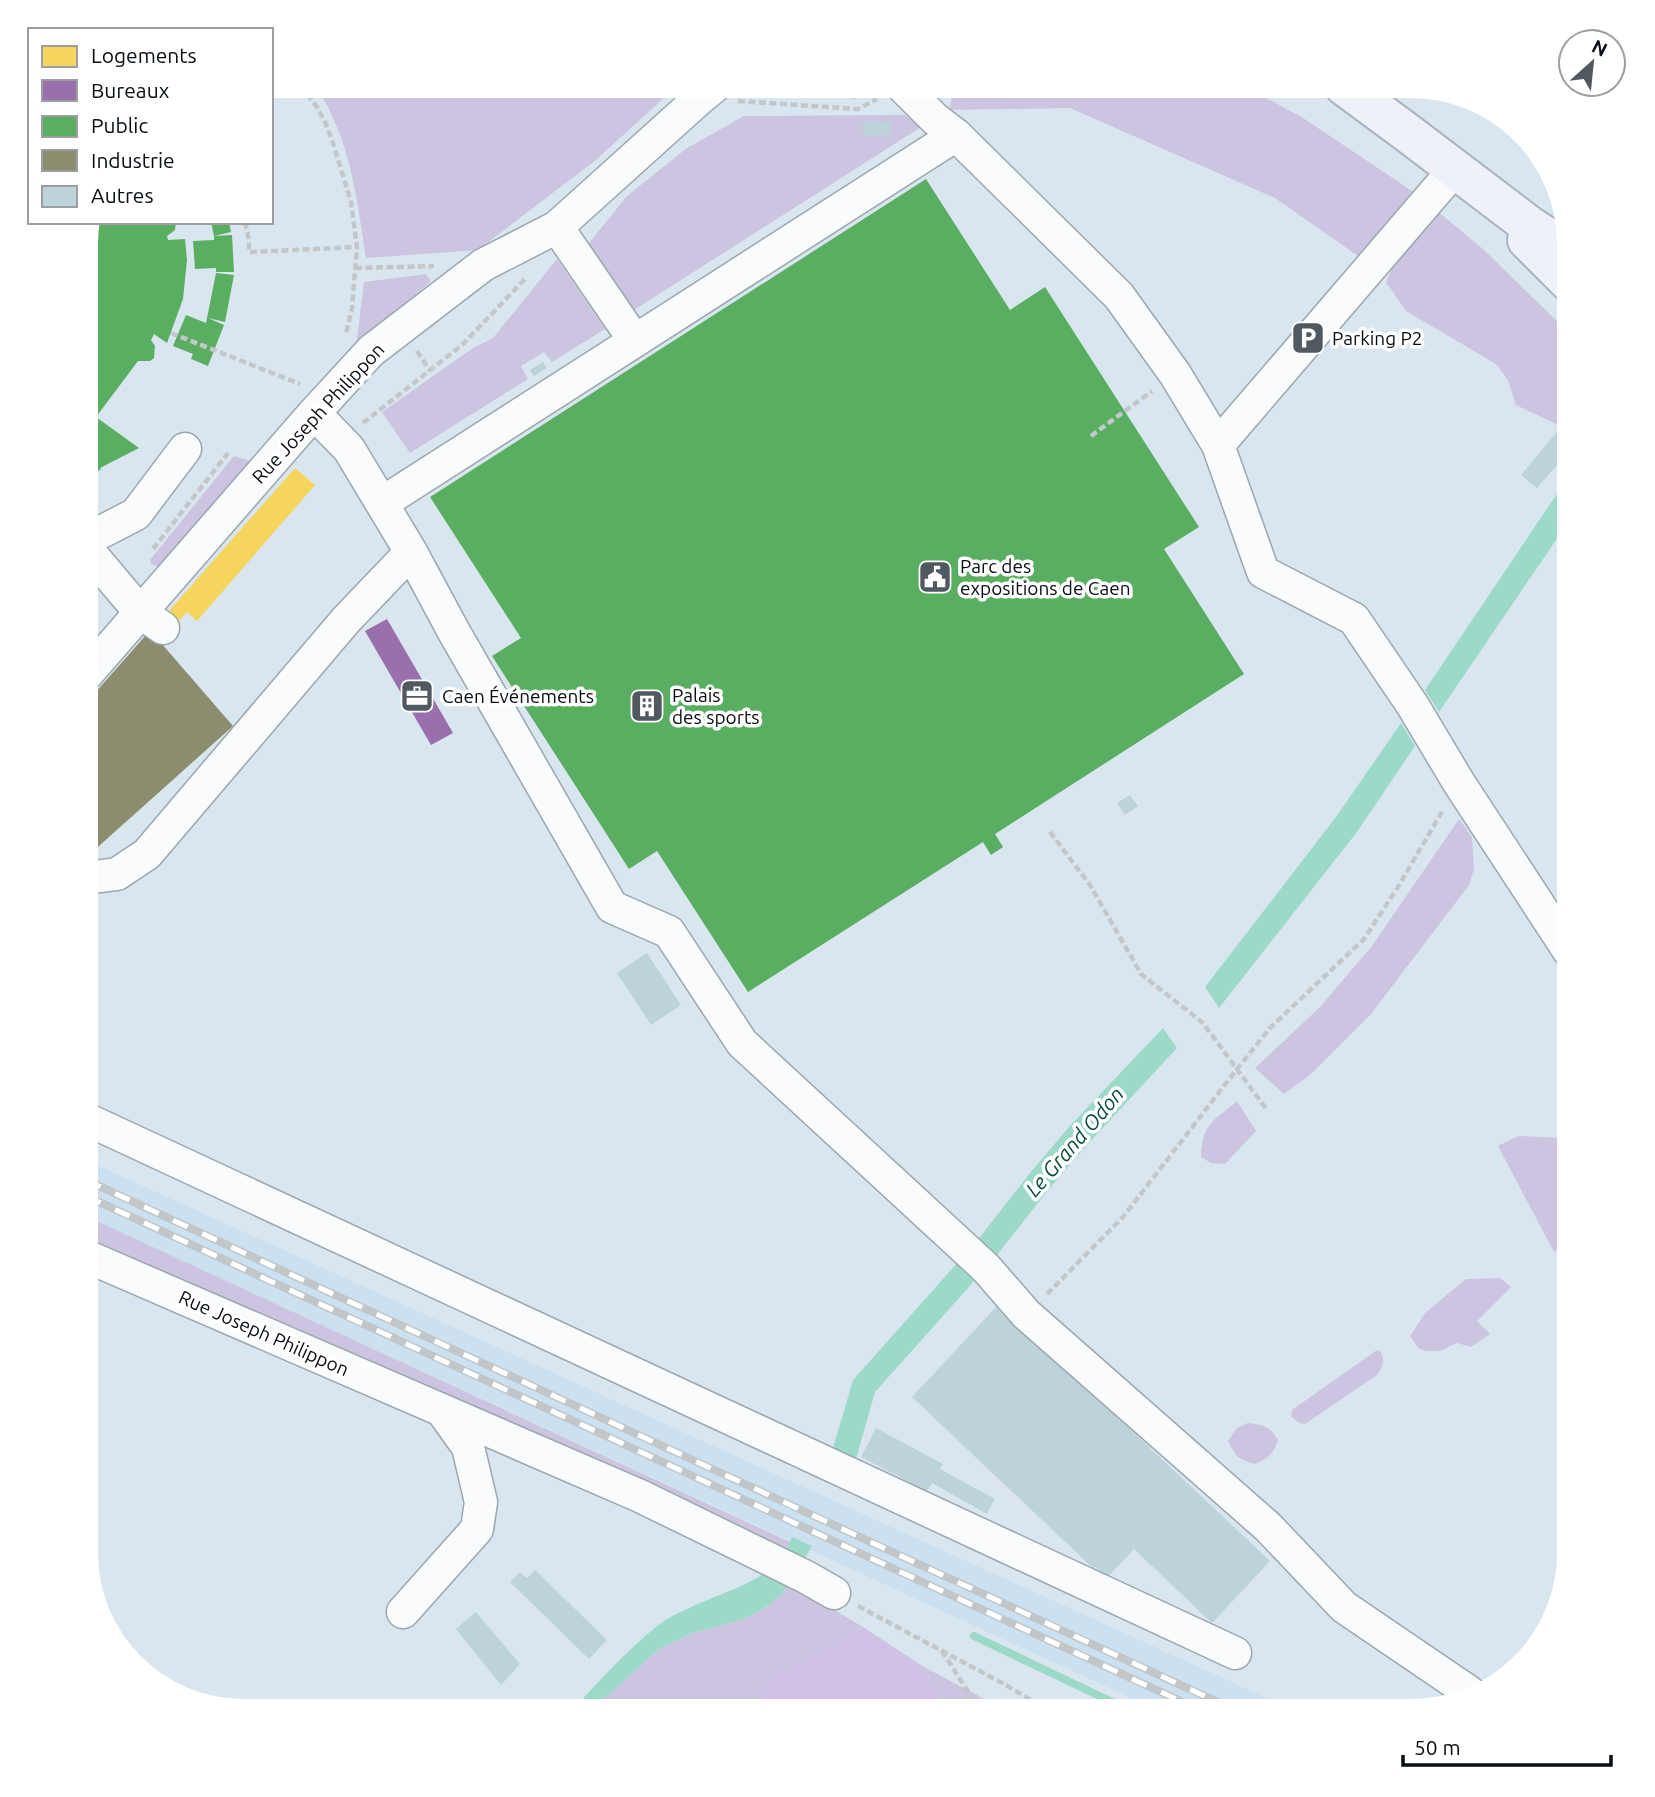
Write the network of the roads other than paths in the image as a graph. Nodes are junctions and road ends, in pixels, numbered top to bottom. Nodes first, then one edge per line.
1 (700, 98) edge
2 (914, 98) edge
3 (1360, 98) edge
4 (956, 135) junction
5 (1458, 172) junction
6 (557, 228) junction
7 (1557, 243) edge
8 (1557, 270) edge
9 (635, 341) junction
10 (309, 399) junction
11 (1218, 445) junction
12 (185, 449) dead end
13 (382, 503) junction
14 (98, 534) edge
15 (411, 552) junction
16 (98, 562) edge
17 (141, 610) junction
18 (98, 661) edge
19 (98, 876) edge
20 (1557, 933) edge
21 (98, 1125) edge
22 (98, 1261) edge
23 (442, 1411) junction
24 (834, 1593) road end
25 (403, 1612) dead end
26 (1235, 1653) dead end
27 (1464, 1689) edge

1 - 6 street, Rue Joseph Philippon
2 - 4 street
3 - 5 main road
4 - 9 street
4 - 11 street
5 - 7 main road
5 - 8 main road
5 - 11 street
6 - 9 street
6 - 10 street, Rue Joseph Philippon
9 - 13 street
10 - 13 street
10 - 17 street, Rue Joseph Philippon
11 - 20 street
12 - 14 street
13 - 15 street
15 - 19 street
15 - 27 street
16 - 17 street
17 - 18 street, Rue Joseph Philippon
21 - 26 street
22 - 23 street, Rue Joseph Philippon
23 - 24 street, Rue Joseph Philippon
23 - 25 street

